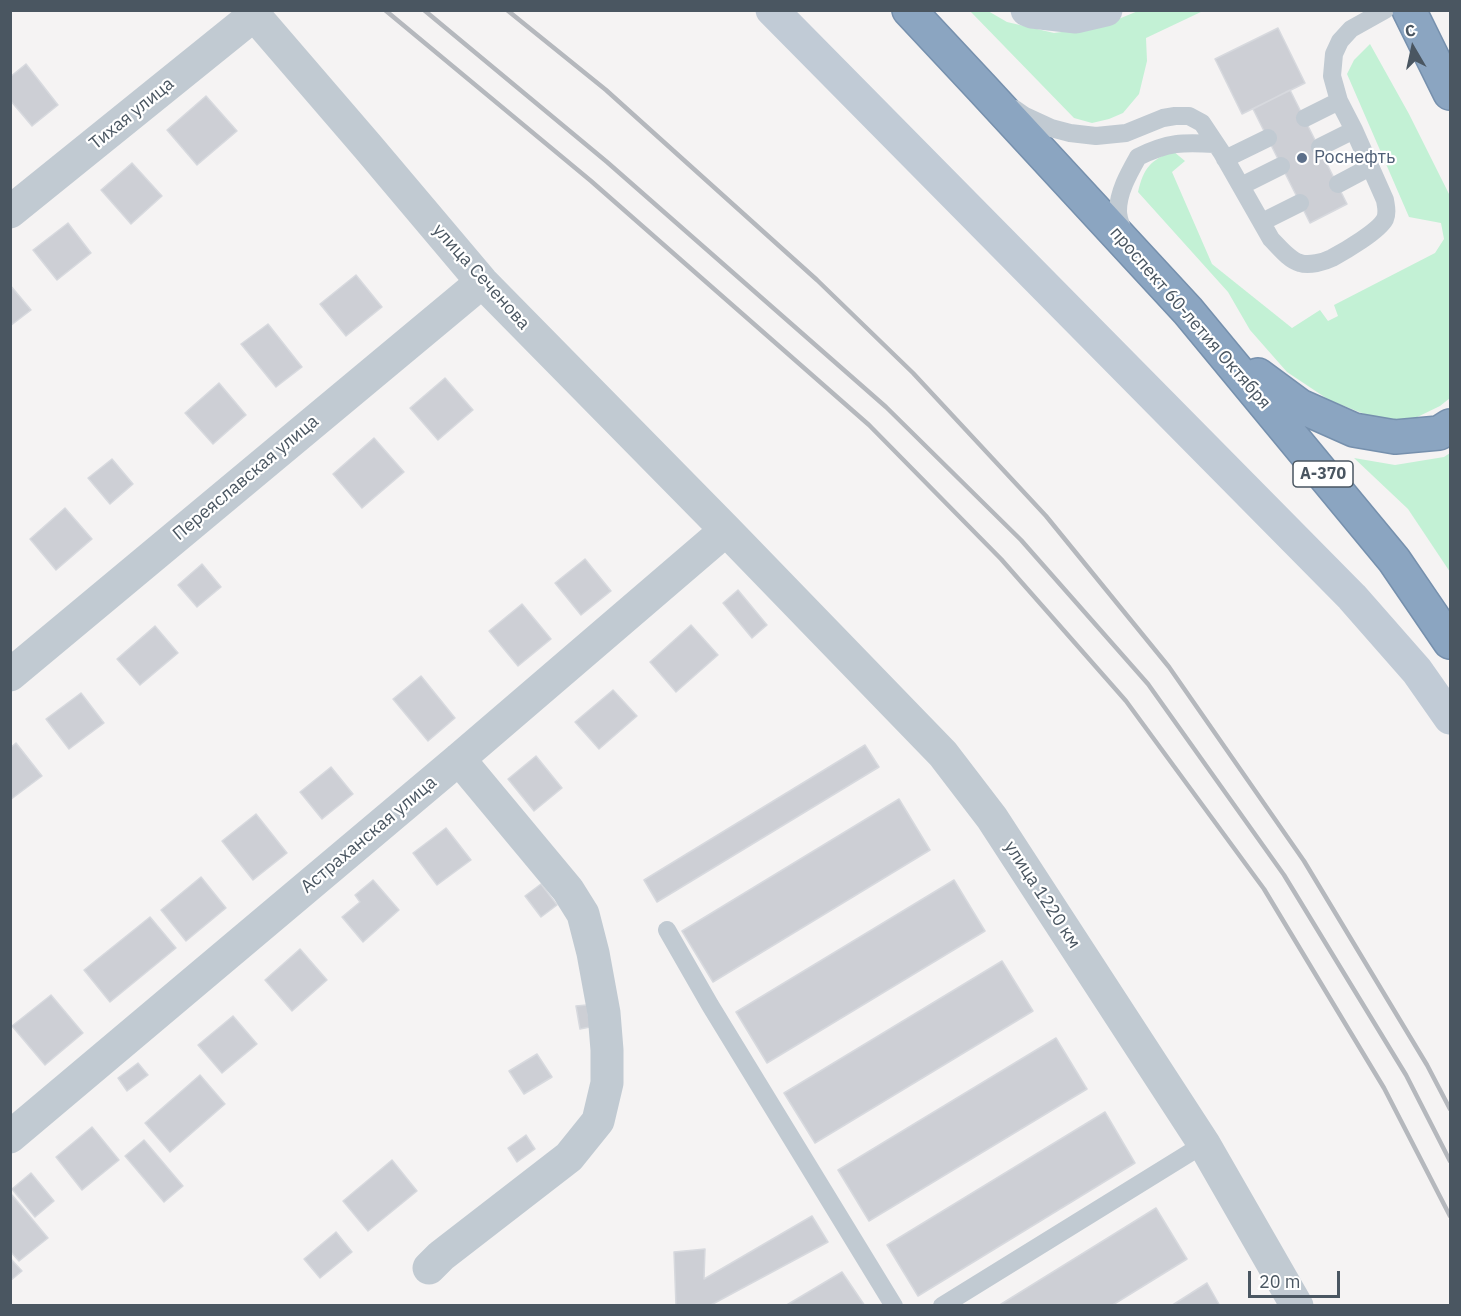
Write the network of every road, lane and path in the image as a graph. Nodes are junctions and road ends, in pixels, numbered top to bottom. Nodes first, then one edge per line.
1 (772, 10) edge
2 (909, 10) edge
3 (1027, 10) edge
4 (1106, 10) edge
5 (1385, 10) edge
6 (1409, 10) edge
7 (252, 13) edge
8 (981, 87) junction
9 (1450, 93) edge
10 (1339, 101) junction
11 (1305, 118) dead end
12 (1354, 130) junction
13 (1268, 138) dead end
14 (1320, 147) dead end
15 (1220, 151) junction
16 (1281, 166) dead end
17 (1370, 166) junction
18 (1338, 184) dead end
19 (1241, 186) junction
20 (1300, 203) dead end
21 (10, 212) edge
22 (1262, 222) junction
23 (1134, 252) junction
24 (482, 282) junction
25 (1188, 310) junction
26 (1450, 426) edge
27 (726, 530) junction
28 (1450, 642) edge
29 (10, 675) edge
30 (1450, 718) edge
31 (459, 759) junction
32 (667, 930) dead end
33 (10, 1137) edge
34 (1204, 1144) junction
35 (429, 1268) dead end
36 (894, 1305) edge
37 (942, 1305) edge
38 (1297, 1305) edge

1 - 30 main road
2 - 8 highway, проспект 60-летия Октября / А-370
3 - 4 main road
5 - 10 lane
6 - 9 highway
7 - 21 street, Тихая улица
7 - 24 street, улица Сеченова
8 - 15 lane
8 - 23 highway, проспект 60-летия Октября / А-370
10 - 11 lane
10 - 12 lane
12 - 14 lane
12 - 17 lane
13 - 15 lane
15 - 19 lane
15 - 23 lane
16 - 19 lane
17 - 18 lane
17 - 22 lane
19 - 22 lane
20 - 22 lane
23 - 25 highway, проспект 60-летия Октября / А-370
24 - 27 street, улица Сеченова
24 - 29 street, Переяславская улица
25 - 26 highway
25 - 28 highway, проспект 60-летия Октября / А-370
27 - 31 street, Астраханская улица
27 - 34 street, улица 1220 км
31 - 33 street, Астраханская улица
31 - 35 street
32 - 36 lane
34 - 37 lane
34 - 38 street, улица 1220 км

